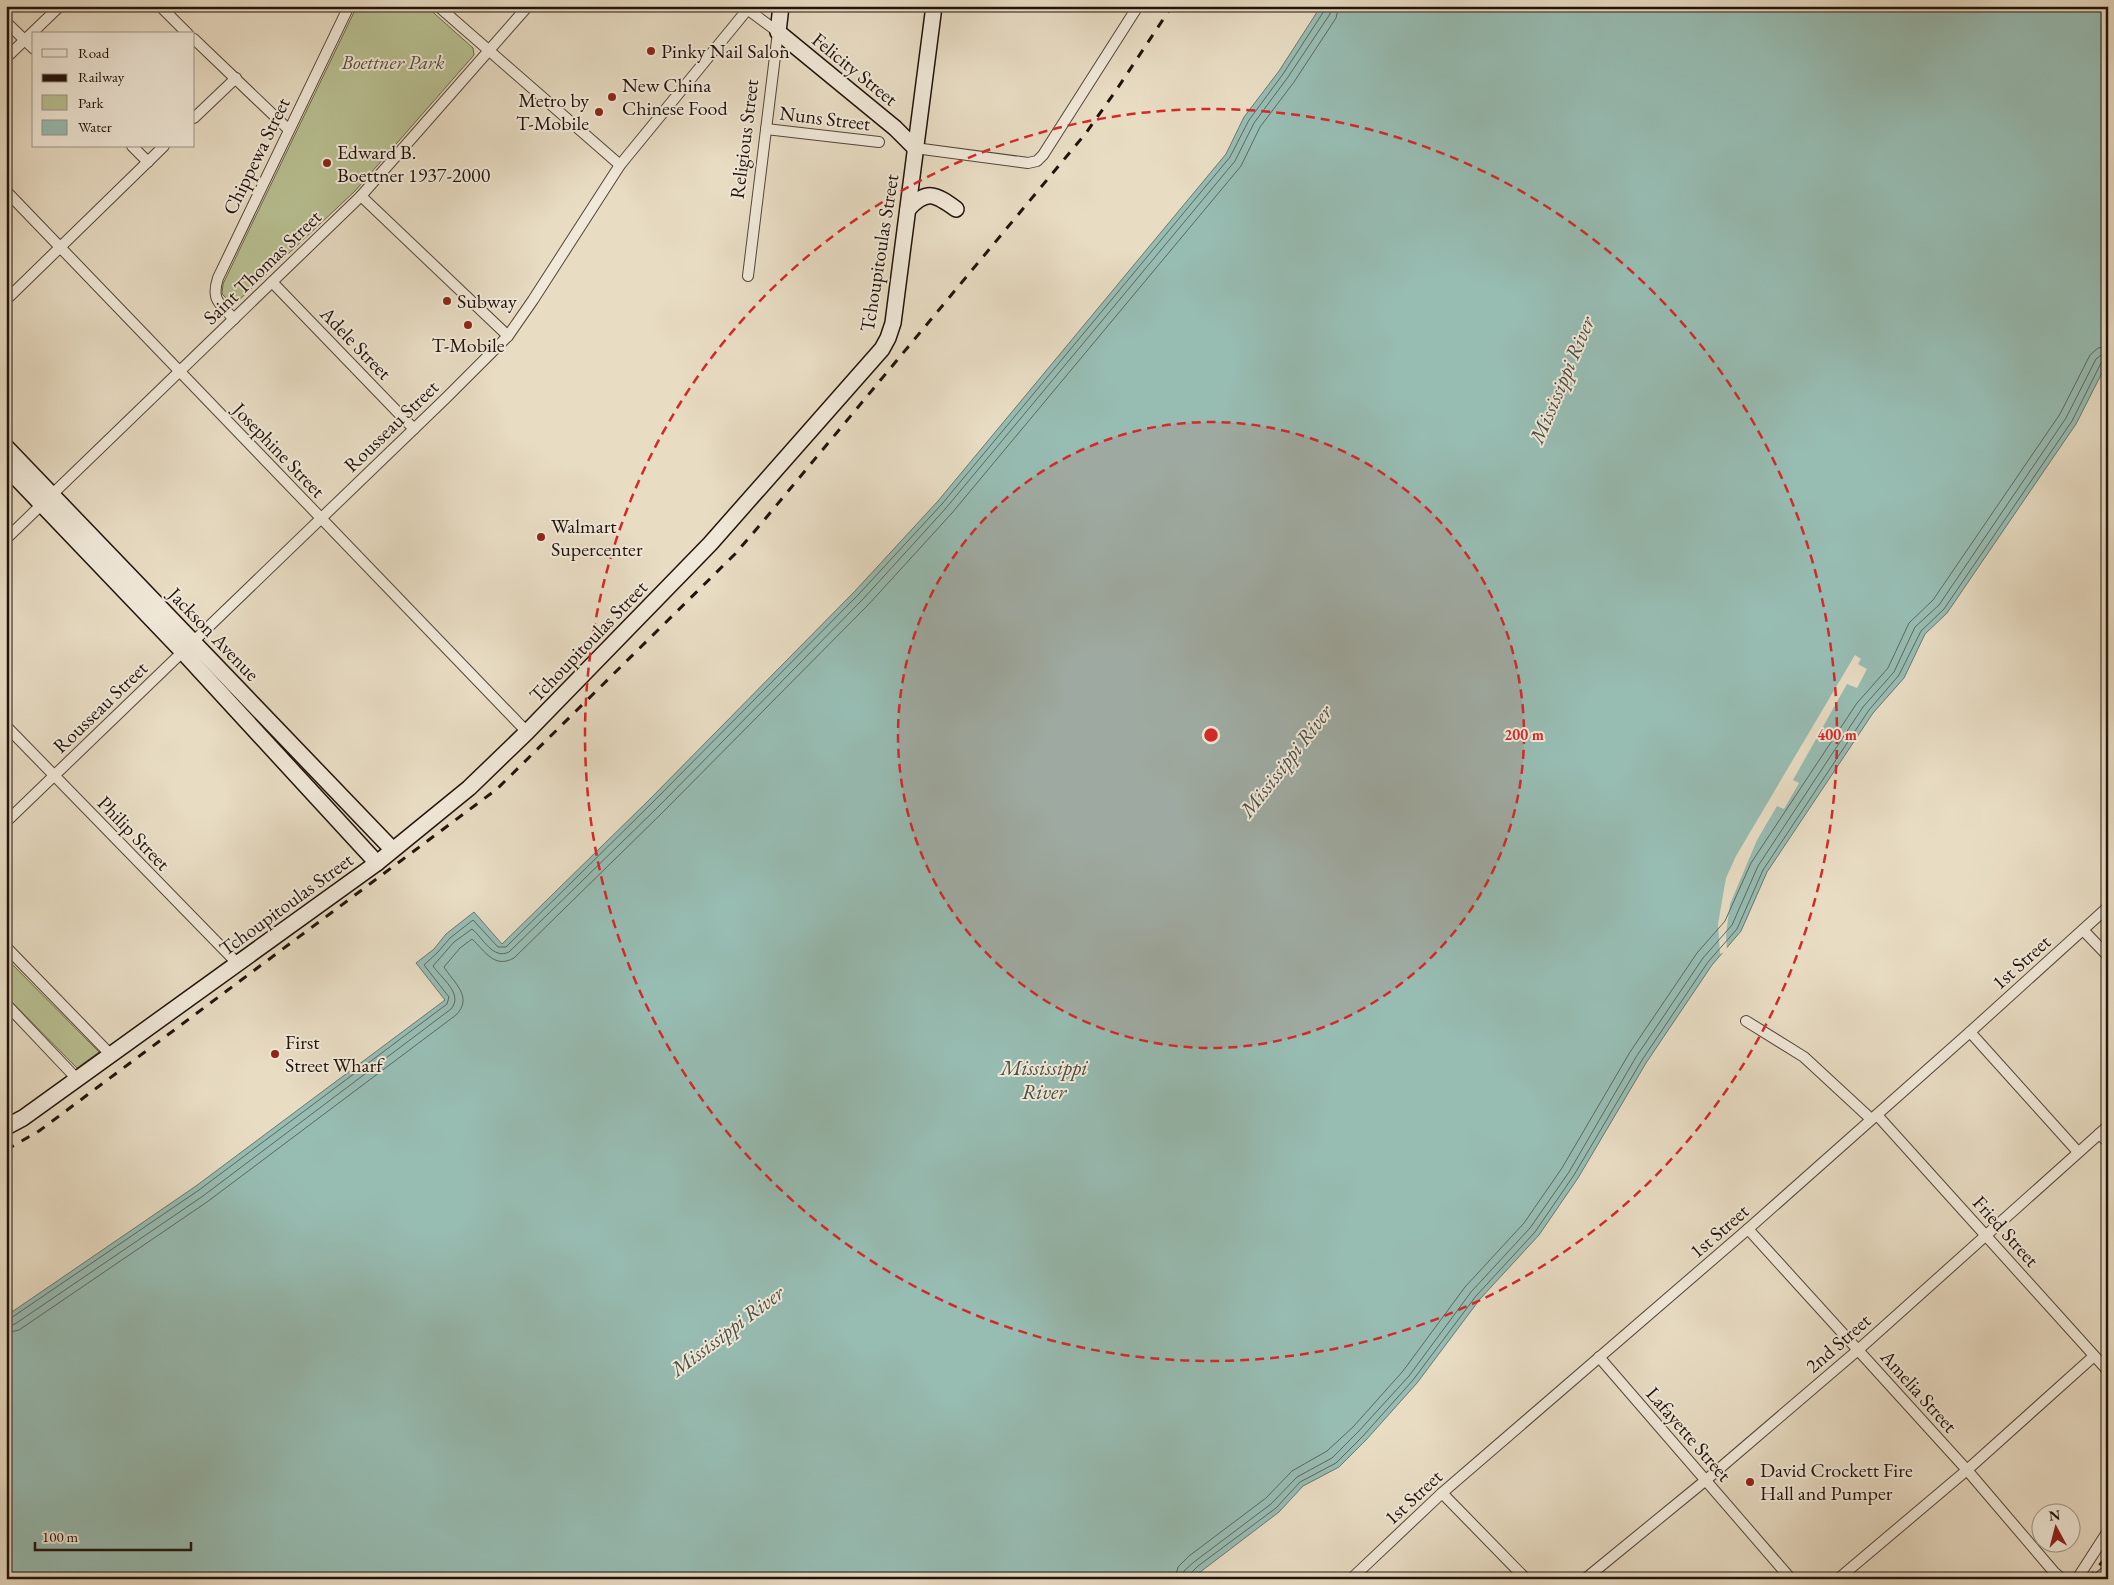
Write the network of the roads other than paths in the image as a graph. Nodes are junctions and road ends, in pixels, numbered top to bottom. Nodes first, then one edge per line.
1 (60, 6) edge
2 (160, 6) edge
3 (349, 6) edge
4 (438, 6) edge
5 (528, 6) edge
6 (781, 6) edge
7 (934, 6) edge
8 (1138, 6) edge
9 (745, 8) edge
10 (6, 22) edge
11 (33, 32) edge
12 (186, 32) edge
13 (778, 32) junction
14 (32, 33) edge
15 (25, 40) junction
16 (195, 40) edge
17 (32, 47) edge
18 (489, 51) junction
19 (6, 58) edge
20 (236, 78) junction
21 (195, 117) edge
22 (288, 128) junction
23 (766, 129) junction
24 (879, 142) dead end
25 (134, 148) edge
26 (162, 148) edge
27 (916, 148) junction
28 (148, 162) junction
29 (620, 165) junction
30 (6, 191) edge
31 (361, 196) junction
32 (908, 209) junction
33 (956, 209) dead end
34 (61, 247) junction
35 (748, 276) dead end
36 (272, 282) junction
37 (6, 300) edge
38 (234, 319) junction
39 (508, 336) junction
40 (180, 371) junction
41 (414, 429) junction
42 (6, 447) edge
43 (6, 467) edge
44 (47, 499) junction
45 (320, 518) junction
46 (6, 539) edge
47 (188, 647) junction
48 (6, 726) edge
49 (528, 732) junction
50 (54, 775) junction
51 (6, 822) edge
52 (392, 849) junction
53 (377, 863) junction
54 (2108, 907) edge
55 (2083, 930) junction
56 (6, 947) edge
57 (2108, 956) edge
58 (238, 964) junction
59 (6, 1004) edge
60 (1746, 1021) dead end
61 (1970, 1032) junction
62 (111, 1055) junction
63 (77, 1080) junction
64 (1874, 1117) junction
65 (2108, 1126) edge
66 (6, 1127) edge
67 (2099, 1134) junction
68 (2108, 1142) edge
69 (2078, 1152) junction
70 (1748, 1229) junction
71 (1986, 1235) junction
72 (1858, 1350) junction
73 (2094, 1356) junction
74 (1600, 1357) junction
75 (2108, 1371) edge
76 (1967, 1470) junction
77 (1706, 1480) junction
78 (1442, 1493) junction
79 (2108, 1531) edge
80 (2108, 1570) edge
81 (1351, 1579) edge
82 (1526, 1579) edge
83 (1585, 1579) edge
84 (1791, 1579) edge
85 (1838, 1579) edge
86 (2062, 1579) edge
87 (2077, 1579) edge
88 (2098, 1579) edge

1 - 11 street
2 - 12 street
3 - 22 street, Chippewa Street
4 - 18 street
5 - 18 street, Saint Thomas Street
6 - 13 street, Religious Street
7 - 27 street, Tchoupitoulas Street
8 - 27 street
9 - 13 street, Felicity Street
9 - 29 street, Rousseau Street
10 - 15 street
13 - 23 street, Religious Street
13 - 27 street, Felicity Street
14 - 15 street
15 - 17 street
15 - 19 street
16 - 20 street
18 - 29 street
18 - 31 street, Saint Thomas Street
20 - 21 street
20 - 22 street
22 - 38 street, Chippewa Street
23 - 24 street, Nuns Street
23 - 35 street, Religious Street
25 - 28 street
26 - 28 street
27 - 32 street, Tchoupitoulas Street
28 - 34 street
29 - 39 street, Rousseau Street
30 - 34 street, Josephine Street
31 - 36 street, Saint Thomas Street
31 - 39 street
32 - 33 street
32 - 49 street, Tchoupitoulas Street
34 - 37 street
34 - 40 street, Josephine Street
36 - 38 street, Saint Thomas Street
36 - 41 street, Adele Street
38 - 40 street, Saint Thomas Street
39 - 41 street, Rousseau Street
40 - 44 street, Saint Thomas Street
40 - 45 street, Josephine Street
41 - 45 street, Rousseau Street
42 - 44 street, Jackson Avenue
43 - 44 street, Jackson Avenue
44 - 46 street, Saint Thomas Street
44 - 47 street, Jackson Avenue
45 - 47 street, Rousseau Street
45 - 49 street, Josephine Street
47 - 50 street, Rousseau Street
47 - 52 street, Jackson Avenue
47 - 53 street, Jackson Avenue
48 - 50 street, Philip Street
49 - 52 street, Tchoupitoulas Street
50 - 51 street, Rousseau Street
50 - 58 street, Philip Street
52 - 53 street, Tchoupitoulas Street
53 - 58 street, Tchoupitoulas Street
54 - 55 street, 1st Street
55 - 57 street
55 - 61 street, 1st Street
56 - 62 street
58 - 62 street, Tchoupitoulas Street
59 - 63 street
60 - 64 street, Fried Street
61 - 64 street, 1st Street
61 - 69 street
62 - 63 street, Tchoupitoulas Street
63 - 66 street, Tchoupitoulas Street
64 - 70 street, 1st Street
64 - 71 street, Fried Street
65 - 67 street, 2nd Street
67 - 68 street
67 - 69 street, 2nd Street
69 - 71 street, 2nd Street
70 - 72 street, Amelia Street
70 - 74 street, 1st Street
71 - 72 street, 2nd Street
71 - 73 street, Fried Street
72 - 76 street, Amelia Street
72 - 77 street, 2nd Street
73 - 75 street, Fried Street
73 - 76 street
74 - 77 street, Lafayette Street
74 - 78 street, 1st Street
76 - 85 street
76 - 86 street, Amelia Street
77 - 83 street, 2nd Street
77 - 84 street, Lafayette Street
78 - 81 street, 1st Street
78 - 82 street
79 - 87 street
80 - 88 street

